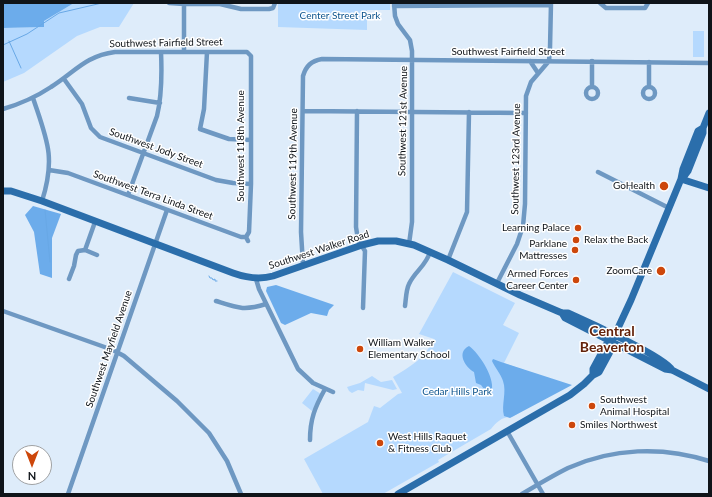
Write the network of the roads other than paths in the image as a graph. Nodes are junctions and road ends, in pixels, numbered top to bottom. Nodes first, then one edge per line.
1 (169, 3) edge
2 (600, 3) edge
3 (648, 3) edge
4 (184, 4) edge
5 (394, 4) edge
6 (447, 4) edge
7 (498, 4) edge
8 (551, 4) edge
9 (274, 5) edge
10 (237, 6) edge
11 (162, 52) junction
12 (184, 52) junction
13 (207, 52) junction
14 (248, 53) joint
15 (413, 60) junction
16 (530, 61) junction
17 (549, 61) junction
18 (592, 61) junction
19 (649, 62) junction
20 (709, 63) edge
21 (308, 65) joint
22 (538, 73) junction
23 (64, 78) junction
24 (592, 87) dead end
25 (649, 88) dead end
26 (32, 98) junction
27 (129, 98) dead end
28 (160, 104) junction
29 (3, 109) edge
30 (303, 111) junction
31 (358, 111) junction
32 (413, 112) junction
33 (469, 112) junction
34 (526, 113) junction
35 (709, 113) edge
36 (251, 140) junction
37 (144, 153) junction
38 (49, 170) junction
39 (598, 172) dead end
40 (681, 179) junction
41 (251, 184) junction
42 (3, 186) edge
43 (709, 188) edge
44 (3, 190) edge
45 (11, 191) junction
46 (128, 195) junction
47 (42, 201) junction
48 (669, 208) junction
49 (167, 210) junction
50 (96, 222) junction
51 (247, 239) joint
52 (155, 244) junction
53 (409, 244) junction
54 (362, 245) junction
55 (85, 250) junction
56 (430, 252) junction
57 (98, 255) dead end
58 (448, 260) junction
59 (303, 265) junction
60 (68, 279) dead end
61 (256, 279) junction
62 (497, 284) junction
63 (216, 301) dead end
64 (266, 304) junction
65 (405, 306) dead end
66 (363, 308) dead end
67 (3, 311) edge
68 (613, 338) junction
69 (117, 352) junction
70 (325, 389) junction
71 (709, 389) edge
72 (333, 392) dead end
73 (507, 431) junction
74 (310, 440) dead end
75 (709, 461) edge
76 (538, 485) junction
77 (68, 494) edge
78 (241, 494) edge
79 (398, 494) edge
80 (522, 494) edge
81 (543, 494) edge

1 - 4 street
2 - 3 street
4 - 10 street
4 - 12 street
5 - 6 street
5 - 15 street, Southwest 121st Avenue
6 - 7 street
7 - 8 street
8 - 17 street
9 - 10 street
11 - 12 street, Southwest Fairfield Street
11 - 23 street, Southwest Fairfield Street
11 - 28 street
12 - 13 street, Southwest Fairfield Street
13 - 14 street, Southwest Fairfield Street
13 - 36 street
14 - 36 street, Southwest 118th Avenue
15 - 16 street, Southwest Fairfield Street
15 - 21 street, Southwest Fairfield Street
15 - 32 street, Southwest 121st Avenue
16 - 17 street, Southwest Fairfield Street
16 - 22 street
17 - 18 street, Southwest Fairfield Street
17 - 22 street, Southwest 123rd Avenue
18 - 19 street, Southwest Fairfield Street
18 - 24 street
19 - 20 street, Southwest Fairfield Street
19 - 25 street
21 - 30 street, Southwest 119th Avenue
22 - 34 street, Southwest 123rd Avenue
23 - 26 street, Southwest Fairfield Street
23 - 37 street, Southwest Jody Street
26 - 29 street, Southwest Fairfield Street
26 - 38 street
27 - 28 street
28 - 37 street
30 - 31 street
30 - 59 street, Southwest 119th Avenue
31 - 32 street
31 - 54 street
32 - 33 street
32 - 53 street, Southwest 121st Avenue
33 - 34 street
33 - 58 street
34 - 62 street, Southwest 123rd Avenue
35 - 40 main road
36 - 41 street, Southwest 118th Avenue
37 - 41 street, Southwest Jody Street
37 - 46 street
38 - 46 street, Southwest Terra Linda Street
38 - 47 street
39 - 48 street
40 - 43 main road
40 - 48 main road
41 - 51 street, Southwest 118th Avenue
42 - 45 main road, Southwest Walker Road
44 - 45 main road, Southwest Walker Road
45 - 47 main road, Southwest Walker Road
46 - 49 street, Southwest Terra Linda Street
47 - 50 main road, Southwest Walker Road
48 - 68 main road
49 - 51 street, Southwest Terra Linda Street
49 - 52 street, Southwest Mayfield Avenue
50 - 52 main road, Southwest Walker Road
50 - 55 street
52 - 61 main road, Southwest Walker Road
52 - 69 street, Southwest Mayfield Avenue
53 - 54 main road, Southwest Walker Road
53 - 56 main road, Southwest Walker Road
54 - 59 main road, Southwest Walker Road
54 - 66 street
55 - 57 street
55 - 60 street
56 - 58 main road, Southwest Walker Road
56 - 65 street
58 - 62 main road, Southwest Walker Road
59 - 61 main road, Southwest Walker Road
61 - 64 street
62 - 68 main road, Southwest Walker Road
63 - 64 street
64 - 70 street
67 - 69 street
68 - 71 main road, Southwest Walker Road
68 - 73 main road
69 - 77 street, Southwest Mayfield Avenue
69 - 78 street
70 - 72 street
70 - 74 street
73 - 76 street
73 - 79 main road
75 - 76 street
76 - 80 street
76 - 81 street

